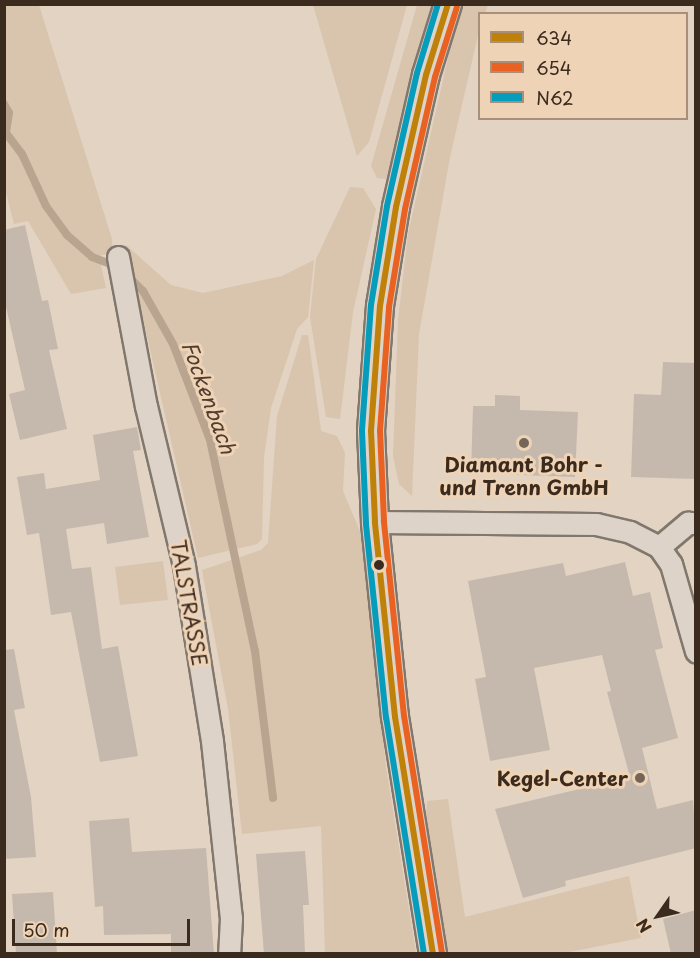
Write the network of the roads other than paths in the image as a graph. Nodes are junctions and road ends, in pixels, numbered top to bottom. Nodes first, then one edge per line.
1 (448, 4) edge
2 (118, 257) dead end
3 (375, 522) junction
4 (696, 523) edge
5 (659, 547) junction
6 (696, 651) edge
7 (229, 954) edge
8 (434, 954) edge

1 - 3 street
2 - 7 street, TALSTRASSE
3 - 5 street
3 - 8 street
4 - 5 street
5 - 6 street

